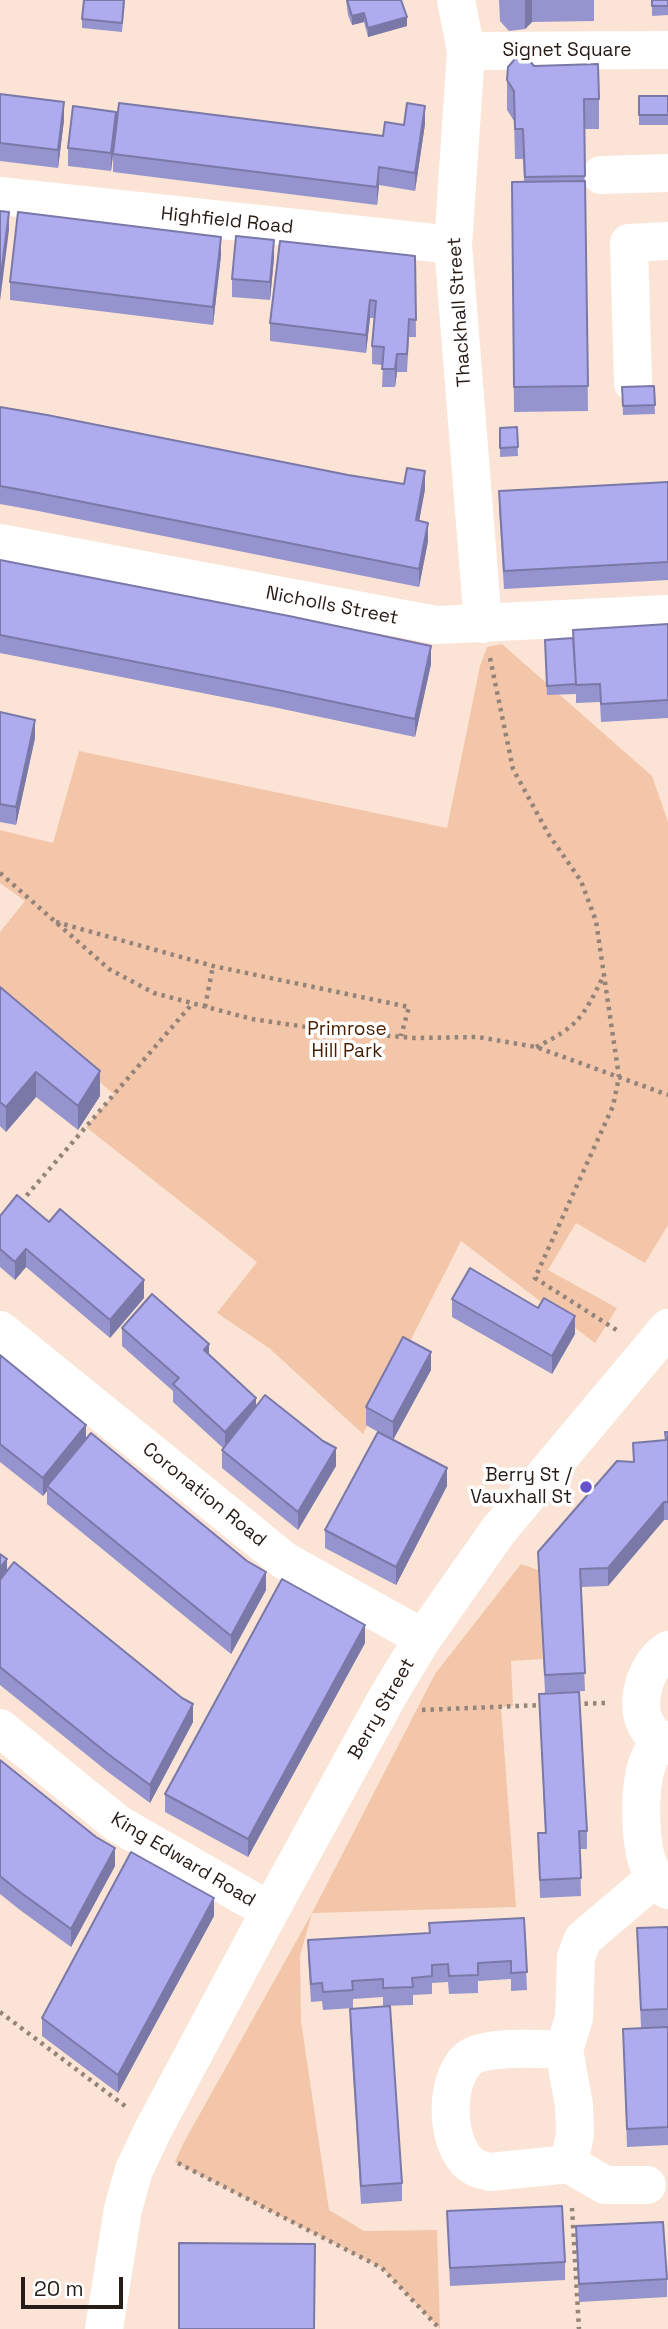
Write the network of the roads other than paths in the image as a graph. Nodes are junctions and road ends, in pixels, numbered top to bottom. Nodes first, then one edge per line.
1 (456, 0) edge
2 (668, 50) edge
3 (466, 51) junction
4 (668, 173) edge
5 (601, 175) dead end
6 (0, 196) edge
7 (668, 242) edge
8 (453, 245) junction
9 (633, 383) dead end
10 (0, 543) edge
11 (668, 614) edge
12 (482, 624) junction
13 (0, 1330) edge
14 (656, 1341) edge
15 (423, 1638) junction
16 (668, 1650) edge
17 (0, 1728) edge
18 (665, 1741) edge
19 (662, 1884) edge
20 (270, 1912) junction
21 (564, 2050) junction
22 (569, 2164) junction
23 (647, 2185) dead end
24 (104, 2329) edge

1 - 3 street, Thackhall Street
2 - 3 street, Signet Square
3 - 8 street, Thackhall Street
4 - 5 street
6 - 8 street, Highfield Road
7 - 9 street
8 - 12 street, Thackhall Street
10 - 12 street, Nicholls Street
11 - 12 street, Nicholls Street
13 - 15 street, Coronation Road
14 - 15 street, Berry Street
15 - 20 street, Berry Street
16 - 18 street
17 - 20 street, King Edward Road
18 - 19 street
19 - 21 street
20 - 24 street, Berry Street
21 - 22 street
21 - 22 street
22 - 23 street

